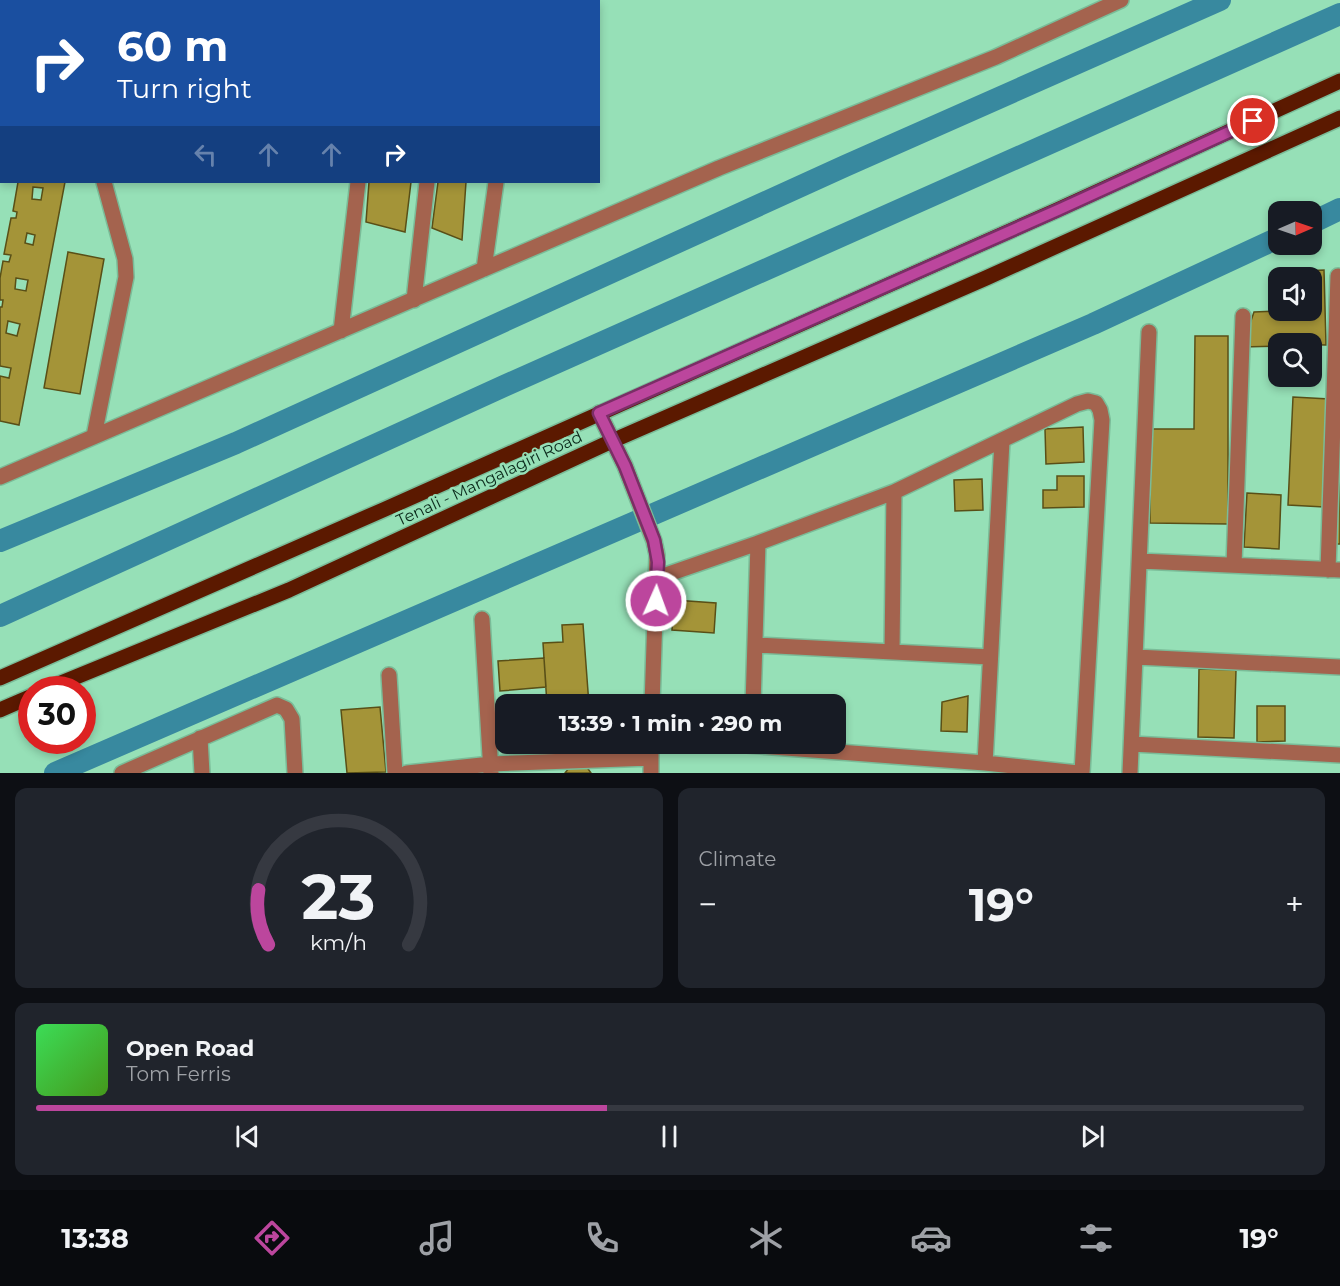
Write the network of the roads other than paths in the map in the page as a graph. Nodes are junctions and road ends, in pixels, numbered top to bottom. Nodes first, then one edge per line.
1 (1121, 0) edge
2 (1340, 81) edge
3 (1340, 118) edge
4 (104, 183) edge
5 (358, 183) edge
6 (427, 183) edge
7 (496, 183) edge
8 (484, 270) junction
9 (1338, 276) dead end
10 (414, 300) junction
11 (1243, 316) dead end
12 (341, 331) junction
13 (1149, 332) dead end
14 (599, 413) junction
15 (94, 436) junction
16 (612, 441) junction
17 (1002, 441) junction
18 (0, 477) edge
19 (894, 492) junction
20 (758, 543) junction
21 (1140, 561) junction
22 (1234, 565) junction
23 (1334, 570) edge
24 (657, 578) junction
25 (482, 619) dead end
26 (755, 645) junction
27 (892, 652) junction
28 (990, 657) junction
29 (1136, 657) junction
30 (1340, 667) edge
31 (389, 675) dead end
32 (78, 676) edge
33 (0, 678) edge
34 (652, 694) edge
35 (753, 694) edge
36 (18, 702) edge
37 (0, 710) edge
38 (200, 738) junction
39 (1132, 744) junction
40 (829, 754) edge
41 (1340, 755) edge
42 (651, 758) edge
43 (985, 763) junction
44 (932, 766) edge
45 (491, 769) edge
46 (122, 773) edge
47 (202, 773) edge
48 (296, 773) edge
49 (395, 773) edge
50 (407, 773) edge
51 (1080, 773) edge
52 (1130, 773) edge

1 - 8 street
2 - 14 main road
3 - 16 main road, Tenali - Mangalagiri Road
4 - 15 street
5 - 12 street
6 - 10 street
7 - 8 street
8 - 10 street
9 - 23 street
10 - 12 street
11 - 22 street
12 - 15 street
13 - 21 street
14 - 16 street
14 - 33 main road
15 - 18 street
16 - 24 street
16 - 32 main road, Tenali - Mangalagiri Road
17 - 19 street
17 - 28 street
17 - 51 street
19 - 20 street
19 - 27 street
20 - 24 street
20 - 26 street
21 - 22 street
21 - 29 street
22 - 23 street
24 - 34 street
25 - 45 street
26 - 27 street
26 - 35 street
27 - 28 street
28 - 43 street
29 - 30 street
29 - 39 street
31 - 49 street
36 - 37 main road
38 - 46 street
38 - 47 street
38 - 48 street
39 - 41 street
39 - 52 street
40 - 44 street
42 - 45 street
43 - 44 street
43 - 51 street
45 - 50 street

